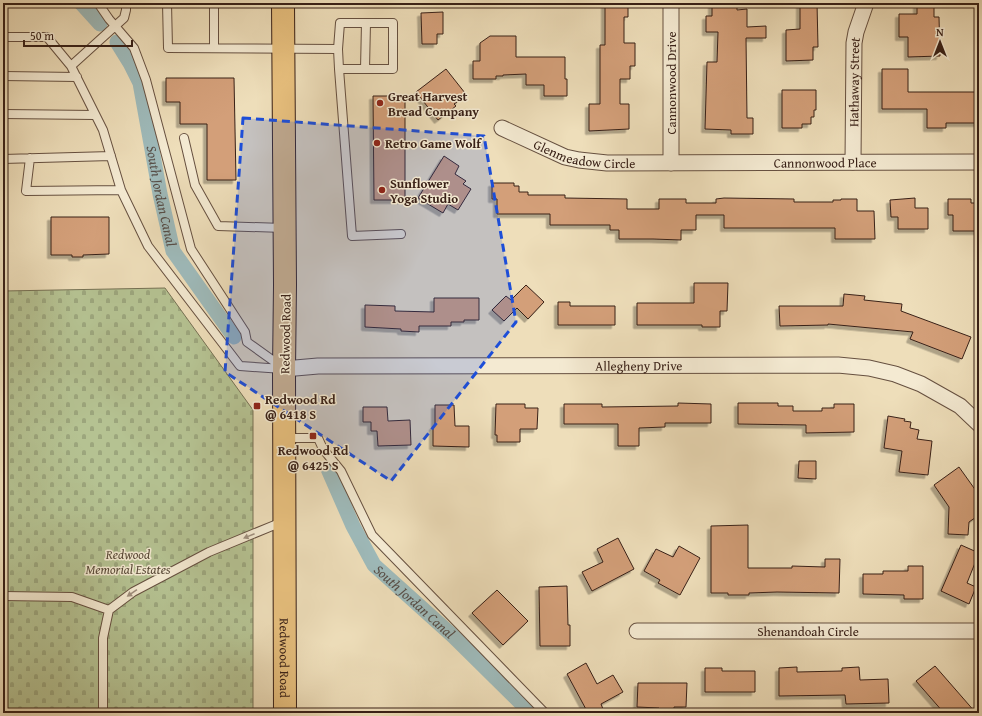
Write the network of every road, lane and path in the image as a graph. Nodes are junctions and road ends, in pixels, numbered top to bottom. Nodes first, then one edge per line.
1 (98, 3) edge
2 (126, 3) edge
3 (167, 3) edge
4 (214, 3) edge
5 (283, 3) edge
6 (671, 3) edge
7 (866, 3) edge
8 (366, 23) junction
9 (116, 26) junction
10 (3, 37) edge
11 (214, 48) junction
12 (338, 48) junction
13 (284, 49) junction
14 (71, 66) junction
15 (339, 69) junction
16 (365, 69) junction
17 (3, 76) edge
18 (77, 77) junction
19 (3, 114) edge
20 (95, 114) junction
21 (502, 128) dead end
22 (184, 138) dead end
23 (111, 156) junction
24 (30, 158) junction
25 (3, 159) edge
26 (853, 162) junction
27 (979, 162) edge
28 (671, 163) junction
29 (121, 190) junction
30 (285, 228) junction
31 (400, 234) dead end
32 (284, 369) junction
33 (979, 424) edge
34 (284, 438) junction
35 (285, 521) junction
36 (3, 596) edge
37 (110, 610) junction
38 (637, 631) dead end
39 (979, 631) edge
40 (104, 713) edge
41 (285, 713) edge
42 (545, 713) edge

1 - 9 lane
2 - 9 lane
3 - 11 lane
4 - 11 lane
5 - 13 main road, Redwood Road
6 - 28 street, Cannonwood Drive
7 - 26 street, Hathaway Street
8 - 12 lane
8 - 16 lane
8 - 16 lane
9 - 14 lane
9 - 32 lane
10 - 14 lane
11 - 13 lane
12 - 13 lane
12 - 15 lane
13 - 30 main road, Redwood Road
14 - 18 lane
15 - 16 lane
15 - 31 lane
17 - 18 lane
18 - 20 lane
19 - 20 lane
20 - 23 lane
21 - 28 street, Glenmeadow Circle
22 - 30 lane
23 - 24 lane
23 - 29 lane
24 - 25 lane
24 - 29 lane
26 - 27 street, Cannonwood Place
26 - 28 street, Cannonwood Place
29 - 32 lane
30 - 32 main road, Redwood Road
32 - 33 street, Allegheny Drive
32 - 34 main road, Redwood Road
34 - 35 main road, Redwood Road
34 - 42 lane
35 -> 37 lane
35 - 41 main road, Redwood Road
36 - 37 lane
37 - 40 lane
38 - 39 street, Shenandoah Circle

